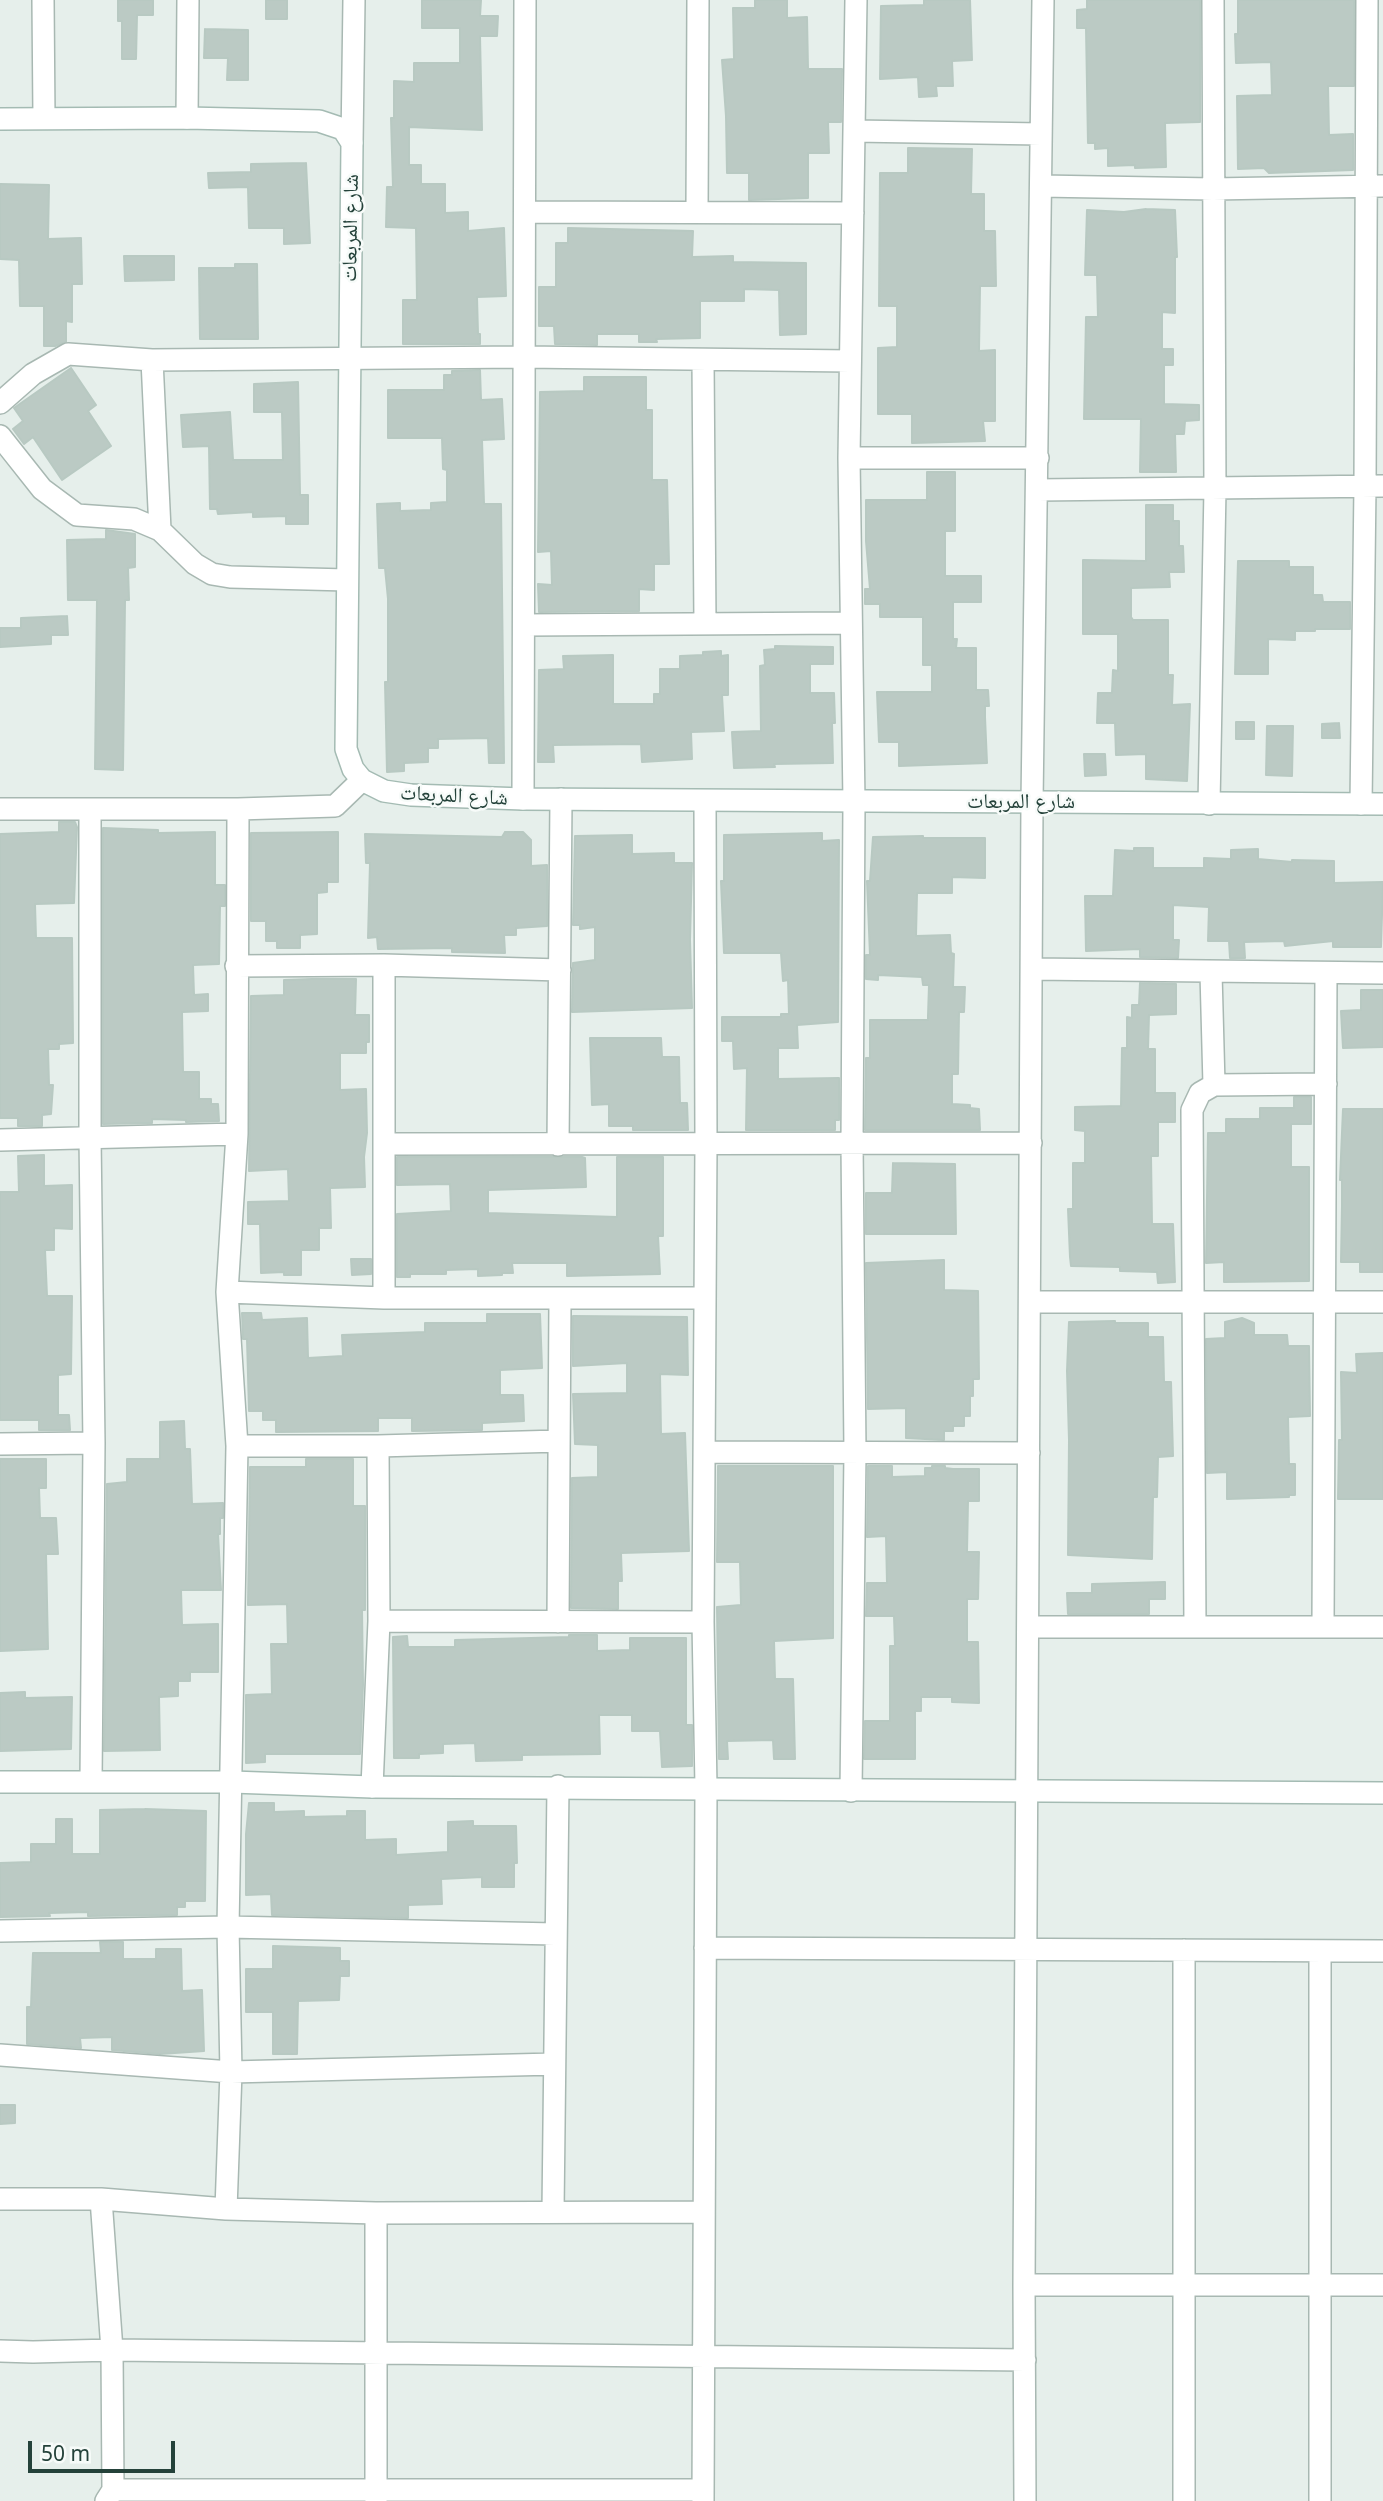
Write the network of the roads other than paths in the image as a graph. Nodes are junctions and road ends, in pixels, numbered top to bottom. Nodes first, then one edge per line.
1 (44, 0) edge
2 (188, 0) edge
3 (354, 0) edge
4 (526, 0) edge
5 (698, 0) edge
6 (856, 0) edge
7 (1043, 0) edge
8 (1213, 0) edge
9 (1367, 0) edge
10 (0, 118) edge
11 (44, 118) junction
12 (187, 118) junction
13 (854, 131) junction
14 (1041, 134) junction
15 (352, 144) junction
16 (1041, 186) junction
17 (1374, 186) edge
18 (1213, 189) junction
19 (525, 212) junction
20 (697, 212) junction
21 (853, 213) junction
22 (524, 357) junction
23 (350, 359) junction
24 (152, 360) junction
25 (703, 360) junction
26 (850, 362) junction
27 (0, 403) edge
28 (0, 436) edge
29 (849, 458) junction
30 (1038, 458) junction
31 (1374, 486) edge
32 (1215, 489) junction
33 (1038, 490) junction
34 (160, 530) junction
35 (346, 580) junction
36 (851, 623) junction
37 (705, 624) junction
38 (524, 625) junction
39 (362, 780) junction
40 (523, 799) junction
41 (561, 799) junction
42 (705, 802) junction
43 (854, 802) junction
44 (1032, 802) junction
45 (1209, 804) junction
46 (1361, 804) junction
47 (1383, 804) edge
48 (0, 809) edge
49 (90, 809) junction
50 (238, 809) junction
51 (384, 965) junction
52 (236, 966) junction
53 (1032, 969) junction
54 (560, 970) junction
55 (1211, 973) junction
56 (1383, 973) edge
57 (1326, 974) junction
58 (1326, 1084) junction
59 (1214, 1086) junction
60 (237, 1134) junction
61 (90, 1137) junction
62 (0, 1140) edge
63 (1031, 1143) junction
64 (385, 1144) junction
65 (852, 1144) junction
66 (558, 1145) junction
67 (706, 1145) junction
68 (227, 1292) junction
69 (384, 1298) junction
70 (705, 1298) junction
71 (560, 1299) junction
72 (1326, 1301) junction
73 (1031, 1302) junction
74 (1383, 1302) edge
75 (1194, 1303) junction
76 (559, 1441) junction
77 (94, 1443) junction
78 (0, 1444) edge
79 (237, 1446) junction
80 (378, 1446) junction
81 (705, 1452) junction
82 (855, 1452) junction
83 (1029, 1453) junction
84 (379, 1621) junction
85 (558, 1622) junction
86 (703, 1622) junction
87 (1323, 1625) junction
88 (1195, 1626) junction
89 (1029, 1627) junction
90 (1383, 1627) edge
91 (91, 1781) junction
92 (0, 1782) edge
93 (232, 1782) junction
94 (558, 1786) junction
95 (372, 1787) junction
96 (706, 1787) junction
97 (851, 1790) junction
98 (1028, 1791) junction
99 (1383, 1793) edge
100 (228, 1927) junction
101 (0, 1931) edge
102 (555, 1934) junction
103 (705, 1948) junction
104 (1184, 1950) junction
105 (1028, 1951) junction
106 (1320, 1951) junction
107 (1383, 1951) edge
108 (0, 2055) edge
109 (554, 2064) junction
110 (231, 2072) junction
111 (101, 2199) junction
112 (0, 2200) edge
113 (226, 2209) junction
114 (553, 2211) junction
115 (702, 2212) junction
116 (376, 2213) junction
117 (1024, 2284) junction
118 (1183, 2285) junction
119 (1321, 2285) junction
120 (1383, 2285) edge
121 (112, 2350) junction
122 (0, 2351) edge
123 (376, 2353) junction
124 (703, 2356) junction
125 (1025, 2360) junction
126 (109, 2496) edge
127 (376, 2496) edge
128 (703, 2496) edge
129 (1026, 2501) edge
130 (1184, 2501) edge
131 (1320, 2501) edge

1 - 11 street
2 - 12 street
3 - 15 street
4 - 19 street
5 - 20 street
6 - 13 street
7 - 14 street
8 - 18 street
9 - 17 street
10 - 11 street, شارع المربعات
11 - 12 street, شارع المربعات
12 - 15 street, شارع المربعات
13 - 14 street
13 - 21 street
14 - 16 street
15 - 23 street, شارع المربعات
16 - 18 street
16 - 30 street
17 - 18 street
17 - 31 street
18 - 32 street
19 - 20 street
19 - 22 street
20 - 21 street
21 - 26 street
22 - 23 street
22 - 25 street
22 - 38 street
23 - 24 street
23 - 35 street, شارع المربعات
24 - 27 street
24 - 34 street
25 - 26 street
25 - 37 street
26 - 29 street
28 - 34 street
29 - 30 street
29 - 36 street
30 - 33 street
31 - 32 street
31 - 46 street
32 - 33 street
32 - 45 street
33 - 44 street
34 - 35 street
35 - 39 street, شارع المربعات
36 - 37 street
36 - 43 street
37 - 38 street
38 - 40 street
39 - 40 street, شارع المربعات
39 - 50 street
40 - 41 street, شارع المربعات
41 - 42 street, شارع المربعات
41 - 54 street
42 - 43 street, شارع المربعات
42 - 67 street
43 - 44 street, شارع المربعات
43 - 65 street
44 - 45 street, شارع المربعات
44 - 53 street
45 - 46 street, شارع المربعات
46 - 47 street, شارع المربعات
48 - 49 street
49 - 50 street
49 - 61 street
50 - 52 street
51 - 52 street
51 - 54 street
51 - 64 street
52 - 60 street
53 - 55 street
53 - 63 street
54 - 66 street
55 - 57 street
55 - 59 street
56 - 57 street
57 - 58 street
58 - 59 street
58 - 72 street
59 - 75 street
60 - 61 street
60 - 68 street
61 - 62 street
61 - 77 street
63 - 65 street
63 - 73 street
64 - 66 street
64 - 69 street
65 - 67 street
65 - 82 street
66 - 67 street
67 - 70 street
68 - 69 street
68 - 79 street
69 - 71 street
70 - 71 street
70 - 81 street
71 - 76 street
72 - 74 street
72 - 75 street
72 - 87 street
73 - 75 street
73 - 83 street
75 - 88 street
76 - 80 street
76 - 85 street
77 - 78 street
77 - 91 street
79 - 80 street
79 - 93 street
80 - 84 street
81 - 82 street
81 - 86 street
82 - 83 street
82 - 97 street
83 - 89 street
84 - 85 street
84 - 95 street
85 - 86 street
86 - 96 street
87 - 88 street
87 - 90 street
88 - 89 street
89 - 98 street
91 - 92 street
91 - 93 street
93 - 95 street
93 - 100 street
94 - 95 street
94 - 96 street
94 - 102 street
96 - 97 street
96 - 103 street
97 - 98 street
98 - 99 street
98 - 105 street
100 - 101 street
100 - 102 street
100 - 110 street
102 - 109 street
103 - 105 street
103 - 115 street
104 - 105 street
104 - 106 street
104 - 118 street
105 - 117 street
106 - 107 street
106 - 119 street
108 - 110 street
109 - 110 street
109 - 114 street
110 - 113 street
111 - 112 street
111 - 113 street
111 - 121 street
113 - 116 street
114 - 115 street
114 - 116 street
115 - 124 street
116 - 123 street
117 - 118 street
117 - 125 street
118 - 119 street
118 - 130 street
119 - 120 street
119 - 131 street
121 - 122 street
121 - 123 street
121 - 126 street
123 - 124 street
123 - 127 street
124 - 125 street
124 - 128 street
125 - 129 street
126 - 127 street
127 - 128 street

